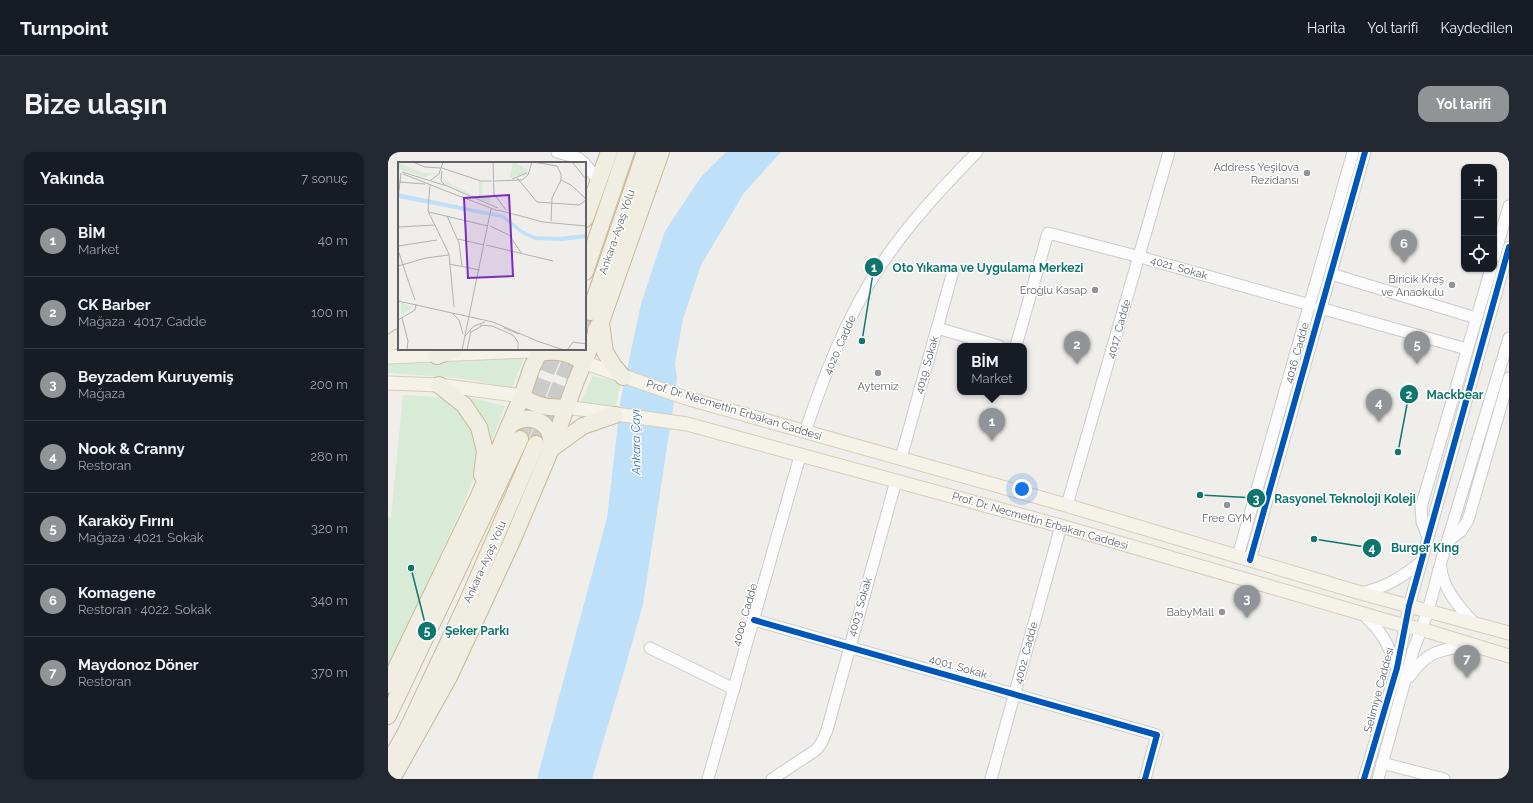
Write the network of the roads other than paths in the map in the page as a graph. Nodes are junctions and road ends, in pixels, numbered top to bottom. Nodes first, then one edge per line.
1 (558, 152) edge
2 (609, 152) edge
3 (626, 152) edge
4 (645, 152) edge
5 (662, 152) edge
6 (977, 152) edge
7 (1169, 152) edge
8 (1353, 152) edge
9 (1365, 152) edge
10 (584, 162) edge
11 (586, 164) edge
12 (599, 181) junction
13 (1509, 206) edge
14 (586, 211) edge
15 (1497, 247) edge
16 (1509, 247) edge
17 (1140, 257) junction
18 (586, 269) edge
19 (953, 271) dead end
20 (1490, 272) edge
21 (1331, 274) junction
22 (1315, 307) junction
23 (596, 316) junction
24 (1476, 318) junction
25 (937, 328) junction
26 (586, 337) edge
27 (398, 338) edge
28 (1509, 338) edge
29 (989, 343) edge
30 (1017, 343) edge
31 (388, 344) edge
32 (1467, 349) junction
33 (453, 350) edge
34 (540, 351) edge
35 (437, 356) junction
36 (388, 357) edge
37 (583, 362) junction
38 (623, 377) junction
39 (1509, 378) edge
40 (388, 383) edge
41 (439, 384) junction
42 (522, 396) junction
43 (566, 407) junction
44 (615, 415) junction
45 (509, 426) junction
46 (805, 432) junction
47 (520, 438) tunnel mouth
48 (536, 444) tunnel mouth
49 (551, 449) junction
50 (800, 456) junction
51 (901, 458) junction
52 (896, 481) junction
53 (478, 498) junction
54 (1067, 505) junction
55 (1061, 526) junction
56 (1428, 537) junction
57 (1448, 541) junction
58 (1244, 558) junction
59 (1421, 562) junction
60 (1441, 562) junction
61 (1361, 593) junction
62 (1408, 606) junction
63 (1428, 611) junction
64 (1361, 613) junction
65 (754, 620) junction
66 (1473, 622) junction
67 (1405, 626) junction
68 (1421, 629) junction
69 (1509, 633) edge
70 (1469, 645) junction
71 (849, 647) junction
72 (650, 648) dead end
73 (1509, 656) edge
74 (1397, 668) junction
75 (1405, 684) junction
76 (388, 685) edge
77 (734, 689) junction
78 (1015, 693) junction
79 (388, 716) edge
80 (1382, 763) junction
81 (392, 774) edge
82 (708, 779) edge
83 (772, 779) edge
84 (991, 779) edge
85 (1145, 779) edge
86 (1364, 779) edge
87 (1378, 779) edge
88 (1444, 779) edge

1 - 10 street
2 - 12 highway
3 - 18 highway, Ankara-Ayaş Yolu
4 - 23 highway, Ankara-Ayaş Yolu
5 - 23 highway
6 - 46 street, 4020. Cadde
7 - 17 street, 4017. Cadde
8 - 22 street, 4016. Cadde
9 - 21 street, 4016. Cadde
11 - 12 street
12 - 14 highway
13 - 15 street
16 - 56 street, Selimiye Caddesi
17 - 22 street, 4021. Sokak
17 - 30 street, 4021. Sokak
17 - 54 street, 4017. Cadde
19 - 25 street, 4019. Sokak
20 - 24 street
21 - 22 street, 4016. Cadde
21 - 24 street
22 - 32 street, 4021. Sokak
22 - 58 street, 4016. Cadde
23 - 26 highway
23 - 37 highway
23 - 38 highway
24 - 32 street
25 - 29 street
25 - 51 street, 4019. Sokak
27 - 31 highway
28 - 57 street, Selimiye Caddesi
32 - 56 street
33 - 35 highway
34 - 35 main road
34 - 37 highway
34 - 42 highway
35 - 36 main road
37 - 38 main road, Prof. Dr. Necmettin Erbakan Caddesi
37 - 43 highway
38 - 46 main road, Prof. Dr. Necmettin Erbakan Caddesi
39 - 57 street
40 - 41 main road
41 - 42 main road
41 - 53 highway
42 - 43 highway
42 - 45 highway
43 - 44 main road, Prof. Dr. Necmettin Erbakan Caddesi
43 - 49 highway
44 - 49 highway
44 - 50 main road, Prof. Dr. Necmettin Erbakan Caddesi
45 - 49 highway
45 - 53 highway
46 - 51 main road, Prof. Dr. Necmettin Erbakan Caddesi
47 - 79 highway, Ankara-Ayaş Yolu
48 - 81 highway, Ankara-Ayaş Yolu
49 - 81 highway
50 - 52 main road, Prof. Dr. Necmettin Erbakan Caddesi
50 - 65 street, 4000. Cadde
51 - 54 main road, Prof. Dr. Necmettin Erbakan Caddesi
52 - 55 main road, Prof. Dr. Necmettin Erbakan Caddesi
52 - 71 street, 4003. Sokak
53 - 76 highway
54 - 58 main road, Prof. Dr. Necmettin Erbakan Caddesi
55 - 64 main road, Prof. Dr. Necmettin Erbakan Caddesi
55 - 78 street, 4002. Cadde
56 - 59 street, Selimiye Caddesi
57 - 60 street, Selimiye Caddesi
58 - 61 main road, Prof. Dr. Necmettin Erbakan Caddesi
59 - 61 street
59 - 62 street, Selimiye Caddesi
60 - 63 street, Selimiye Caddesi
60 - 66 street
61 - 62 main road, Prof. Dr. Necmettin Erbakan Caddesi
62 - 63 main road, Prof. Dr. Necmettin Erbakan Caddesi
62 - 67 street, Selimiye Caddesi
63 - 66 main road, Prof. Dr. Necmettin Erbakan Caddesi
63 - 68 street, Selimiye Caddesi
64 - 67 main road, Prof. Dr. Necmettin Erbakan Caddesi
64 - 74 street
65 - 71 street, 4001. Sokak
65 - 77 street, 4000. Cadde
66 - 69 main road, Prof. Dr. Necmettin Erbakan Caddesi
67 - 68 main road, Prof. Dr. Necmettin Erbakan Caddesi
67 - 74 street, Selimiye Caddesi
68 - 70 main road, Prof. Dr. Necmettin Erbakan Caddesi
68 - 75 street, Selimiye Caddesi
70 - 73 main road, Prof. Dr. Necmettin Erbakan Caddesi
70 - 75 street
71 - 78 street, 4001. Sokak
71 - 83 street, 4003. Sokak
72 - 77 street
74 - 86 street, Selimiye Caddesi
75 - 80 street, Selimiye Caddesi
77 - 82 street, 4000. Cadde
78 - 84 street, 4002. Cadde
78 - 85 street, 4001. Sokak
80 - 87 street, Selimiye Caddesi
80 - 88 street

